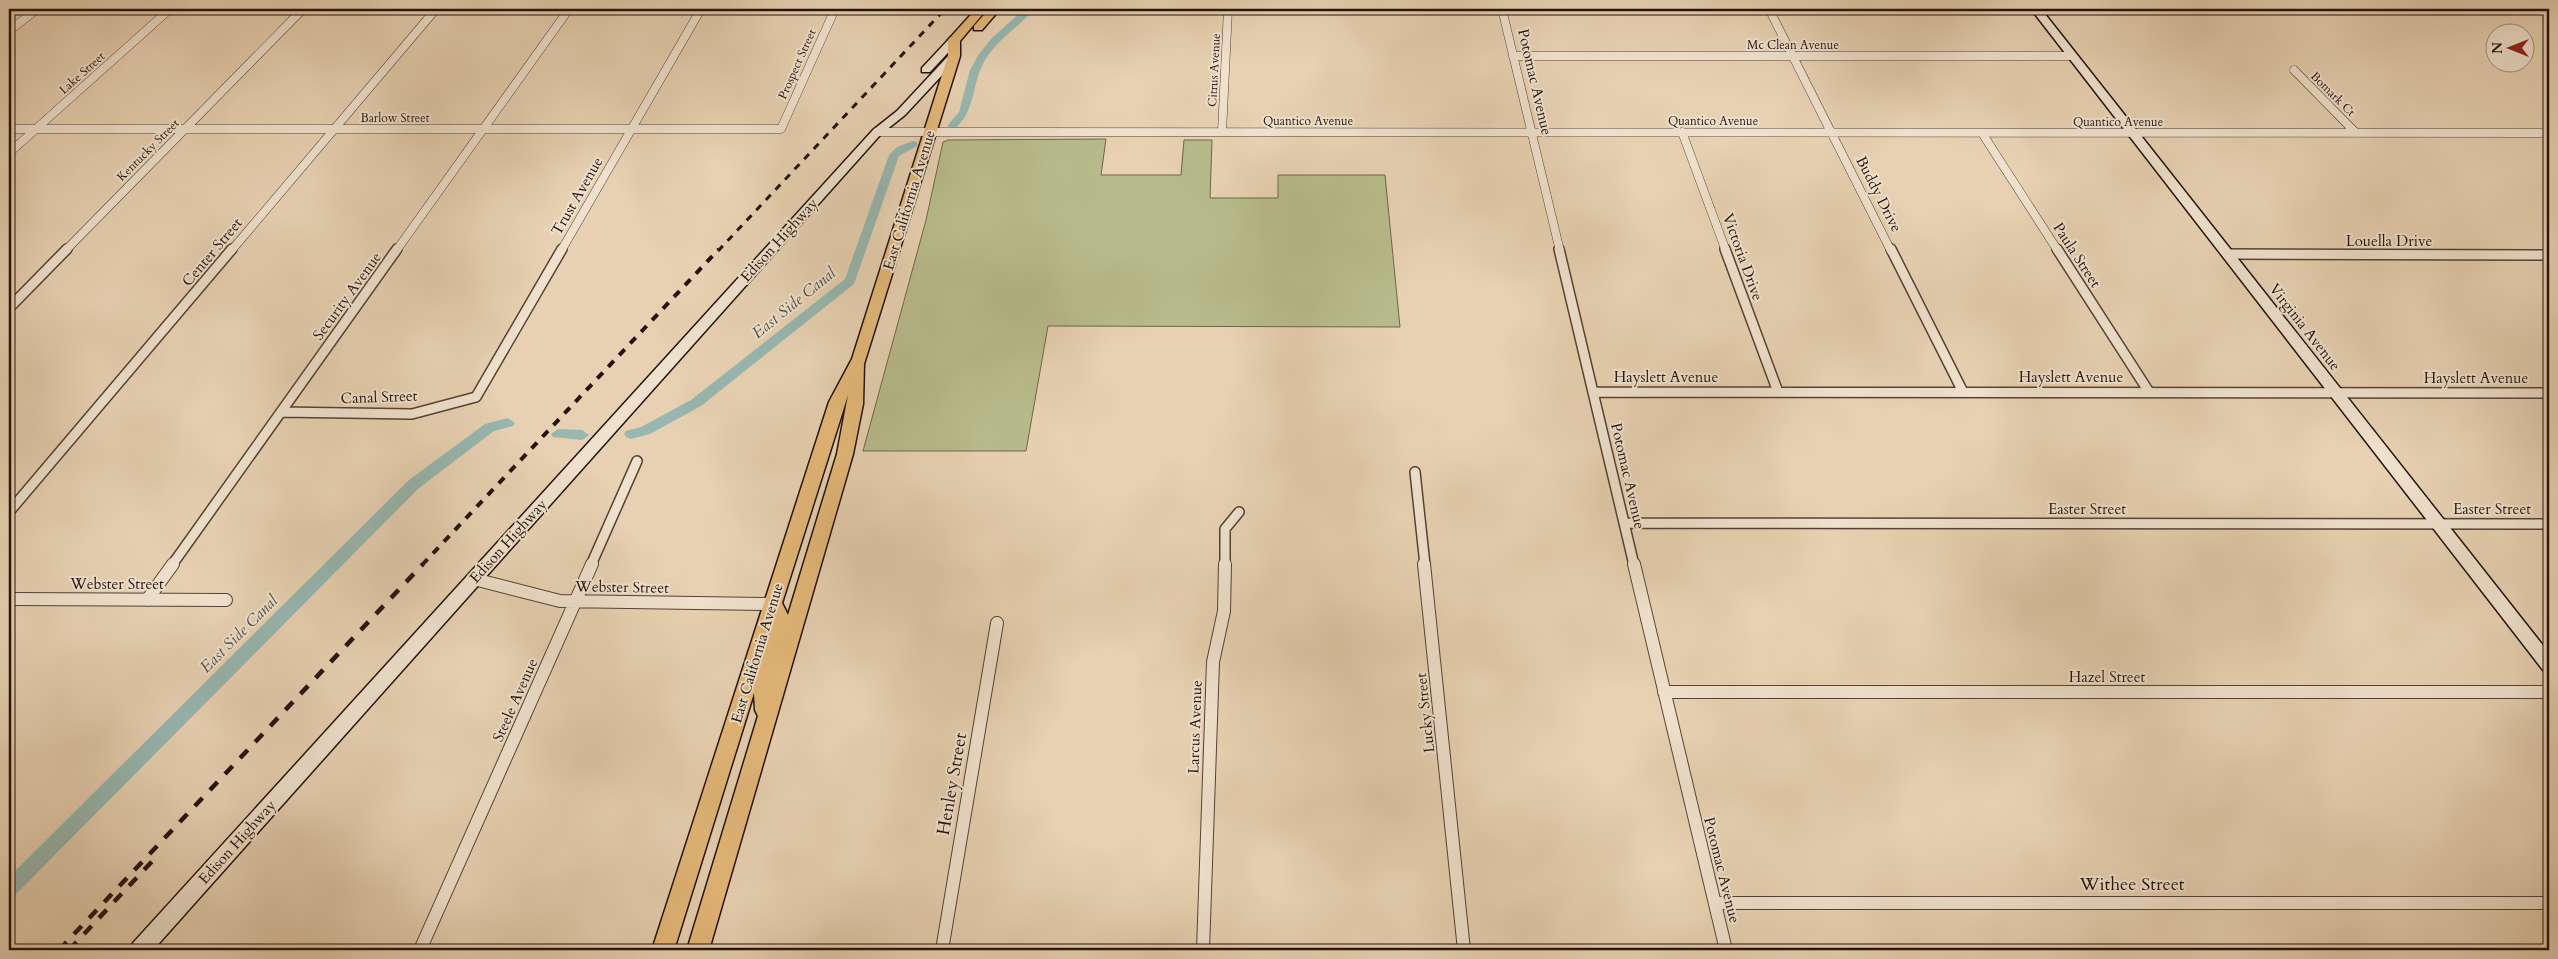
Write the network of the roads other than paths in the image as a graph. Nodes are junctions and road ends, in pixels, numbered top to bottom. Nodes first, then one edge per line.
1 (37, 9) edge
2 (170, 9) edge
3 (303, 9) edge
4 (436, 9) edge
5 (569, 9) edge
6 (702, 9) edge
7 (834, 9) edge
8 (982, 9) edge
9 (995, 9) edge
10 (1228, 9) edge
11 (1502, 9) edge
12 (1769, 9) edge
13 (2036, 9) edge
14 (9, 31) edge
15 (954, 40) junction
16 (954, 56) junction
17 (1513, 56) junction
18 (1793, 56) junction
19 (2072, 56) junction
20 (2294, 70) dead end
21 (9, 129) edge
22 (36, 129) junction
23 (185, 129) junction
24 (482, 129) junction
25 (632, 129) junction
26 (781, 129) joint
27 (333, 130) junction
28 (877, 132) junction
29 (930, 132) junction
30 (1222, 132) junction
31 (1532, 132) junction
32 (1682, 132) junction
33 (1832, 132) junction
34 (1982, 133) junction
35 (2133, 133) junction
36 (2356, 133) junction
37 (2549, 133) edge
38 (9, 153) edge
39 (2228, 254) junction
40 (2549, 255) edge
41 (9, 308) edge
42 (859, 359) junction
43 (1593, 392) junction
44 (1778, 392) junction
45 (1963, 392) junction
46 (2149, 392) junction
47 (2336, 392) junction
48 (2549, 393) edge
49 (476, 397) joint
50 (280, 412) junction
51 (637, 461) dead end
52 (1416, 472) dead end
53 (9, 512) edge
54 (1239, 512) dead end
55 (1624, 524) junction
56 (2439, 524) junction
57 (2549, 524) edge
58 (474, 579) junction
59 (9, 599) edge
60 (147, 600) junction
61 (226, 600) dead end
62 (574, 601) junction
63 (772, 604) junction
64 (997, 623) dead end
65 (2549, 665) edge
66 (1664, 692) junction
67 (2549, 692) edge
68 (764, 724) junction
69 (1715, 903) junction
70 (2549, 903) edge
71 (140, 950) edge
72 (420, 950) edge
73 (663, 950) edge
74 (698, 950) edge
75 (942, 950) edge
76 (1203, 950) edge
77 (1464, 950) edge
78 (1726, 950) edge

1 - 14 street
2 - 22 street, Lake Street
3 - 23 street, Kentucky Street
4 - 27 street, Center Street
5 - 24 street, Security Avenue
6 - 25 street, Trust Avenue
7 - 26 street, Prospect Street
8 - 15 main road, Edison Highway
9 - 16 main road, Edison Highway
10 - 30 street, Citrus Avenue
11 - 17 street, Potomac Avenue
12 - 18 street, Buddy Drive
13 - 19 main road, Virginia Avenue
15 - 16 main road, East California Avenue
15 - 28 main road, Edison Highway
16 - 28 main road, Edison Highway
16 - 29 main road, East California Avenue
17 - 18 street, Mc Clean Avenue
17 - 31 street, Potomac Avenue
18 - 19 street, Mc Clean Avenue
18 - 33 street, Buddy Drive
19 - 35 main road, Virginia Avenue
20 - 36 street, Bomark Ct
21 - 22 street, Barlow Street
22 - 23 street, Barlow Street
22 - 38 street, Lake Street
23 - 27 street, Barlow Street
23 - 41 street, Kentucky Street
24 - 25 street, Barlow Street
24 - 27 street, Barlow Street
24 - 50 street, Security Avenue
25 - 26 street, Barlow Street
25 - 49 street, Trust Avenue
27 - 53 street, Center Street
28 - 29 street, Quantico Avenue
28 - 58 main road, Edison Highway
29 - 30 street, Quantico Avenue
29 - 42 main road, East California Avenue
30 - 31 street, Quantico Avenue
31 - 32 street, Quantico Avenue
31 - 43 street, Potomac Avenue
32 - 33 street, Quantico Avenue
32 - 44 street, Victoria Drive
33 - 34 street, Quantico Avenue
33 - 45 street, Buddy Drive
34 - 35 street, Quantico Avenue
34 - 46 street, Paula Street
35 - 36 street, Quantico Avenue
35 - 39 main road, Virginia Avenue
36 - 37 street, Quantico Avenue
39 - 40 street, Louella Drive
39 - 47 main road, Virginia Avenue
42 - 63 main road, East California Avenue
42 - 68 main road, East California Avenue
43 - 44 street, Hayslett Avenue
43 - 55 street, Potomac Avenue
44 - 45 street, Hayslett Avenue
45 - 46 street, Hayslett Avenue
46 - 47 street, Hayslett Avenue
47 - 48 street, Hayslett Avenue
47 - 56 main road, Virginia Avenue
49 - 50 street, Canal Street
50 - 60 street, Security Avenue
51 - 62 street, Steele Avenue
52 - 77 street, Lucky Street
54 - 76 street, Larcus Avenue
55 - 56 street, Easter Street
55 - 66 street, Potomac Avenue
56 - 57 street, Easter Street
56 - 65 main road, Virginia Avenue
58 - 62 street, Webster Street
58 - 71 main road, Edison Highway
59 - 60 street, Webster Street
60 - 61 street, Webster Street
62 - 63 street, Webster Street
62 - 72 street, Steele Avenue
63 - 68 main road
63 - 73 main road, East California Avenue
64 - 75 street, Henley Street
66 - 67 street, Hazel Street
66 - 69 street, Potomac Avenue
68 - 74 main road, East California Avenue
69 - 70 street, Withee Street
69 - 78 street, Potomac Avenue

